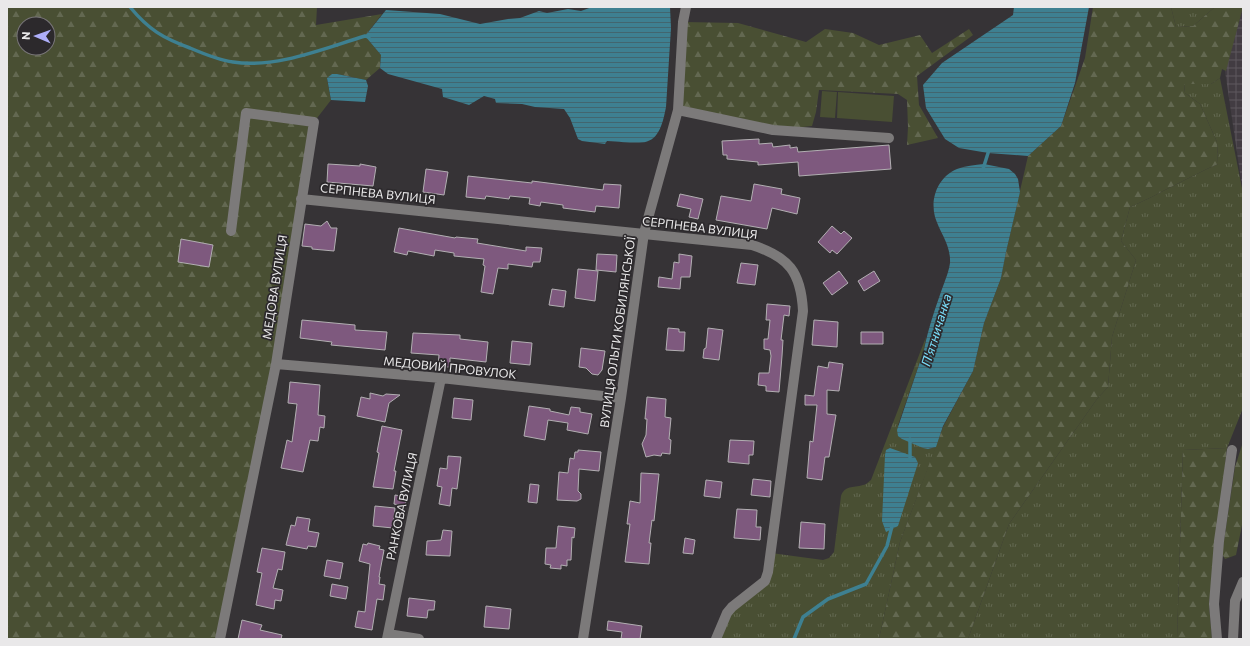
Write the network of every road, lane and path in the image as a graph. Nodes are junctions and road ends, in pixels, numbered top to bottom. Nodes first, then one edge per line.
1 (686, 7) edge
2 (678, 110) junction
3 (889, 138) dead end
4 (301, 199) junction
5 (231, 231) dead end
6 (644, 233) junction
7 (276, 364) junction
8 (441, 378) junction
9 (621, 398) junction
10 (1232, 450) dead end
11 (1243, 582) edge
12 (387, 637) edge
13 (220, 639) edge
14 (419, 639) edge
15 (583, 639) edge
16 (716, 639) edge
17 (1218, 639) edge
18 (1233, 639) edge

1 - 2 street, ВУЛИЦЯ ОЛЬГИ КОБИЛЯНСЬКОЇ
2 - 3 street
2 - 6 street, ВУЛИЦЯ ОЛЬГИ КОБИЛЯНСЬКОЇ
4 - 5 street, МЕДОВА ВУЛИЦЯ
4 - 6 street, СЕРПНЕВА ВУЛИЦЯ
4 - 7 street, МЕДОВА ВУЛИЦЯ
6 - 9 street, ВУЛИЦЯ ОЛЬГИ КОБИЛЯНСЬКОЇ
6 - 16 street, СЕРПНЕВА ВУЛИЦЯ
7 - 8 street, МЕДОВИЙ ПРОВУЛОК
7 - 13 street, МЕДОВА ВУЛИЦЯ
8 - 9 street, МЕДОВИЙ ПРОВУЛОК
8 - 12 street, РАНКОВА ВУЛИЦЯ
9 - 15 street, ВУЛИЦЯ ОЛЬГИ КОБИЛЯНСЬКОЇ
10 - 17 street
11 - 18 street
12 - 14 street

